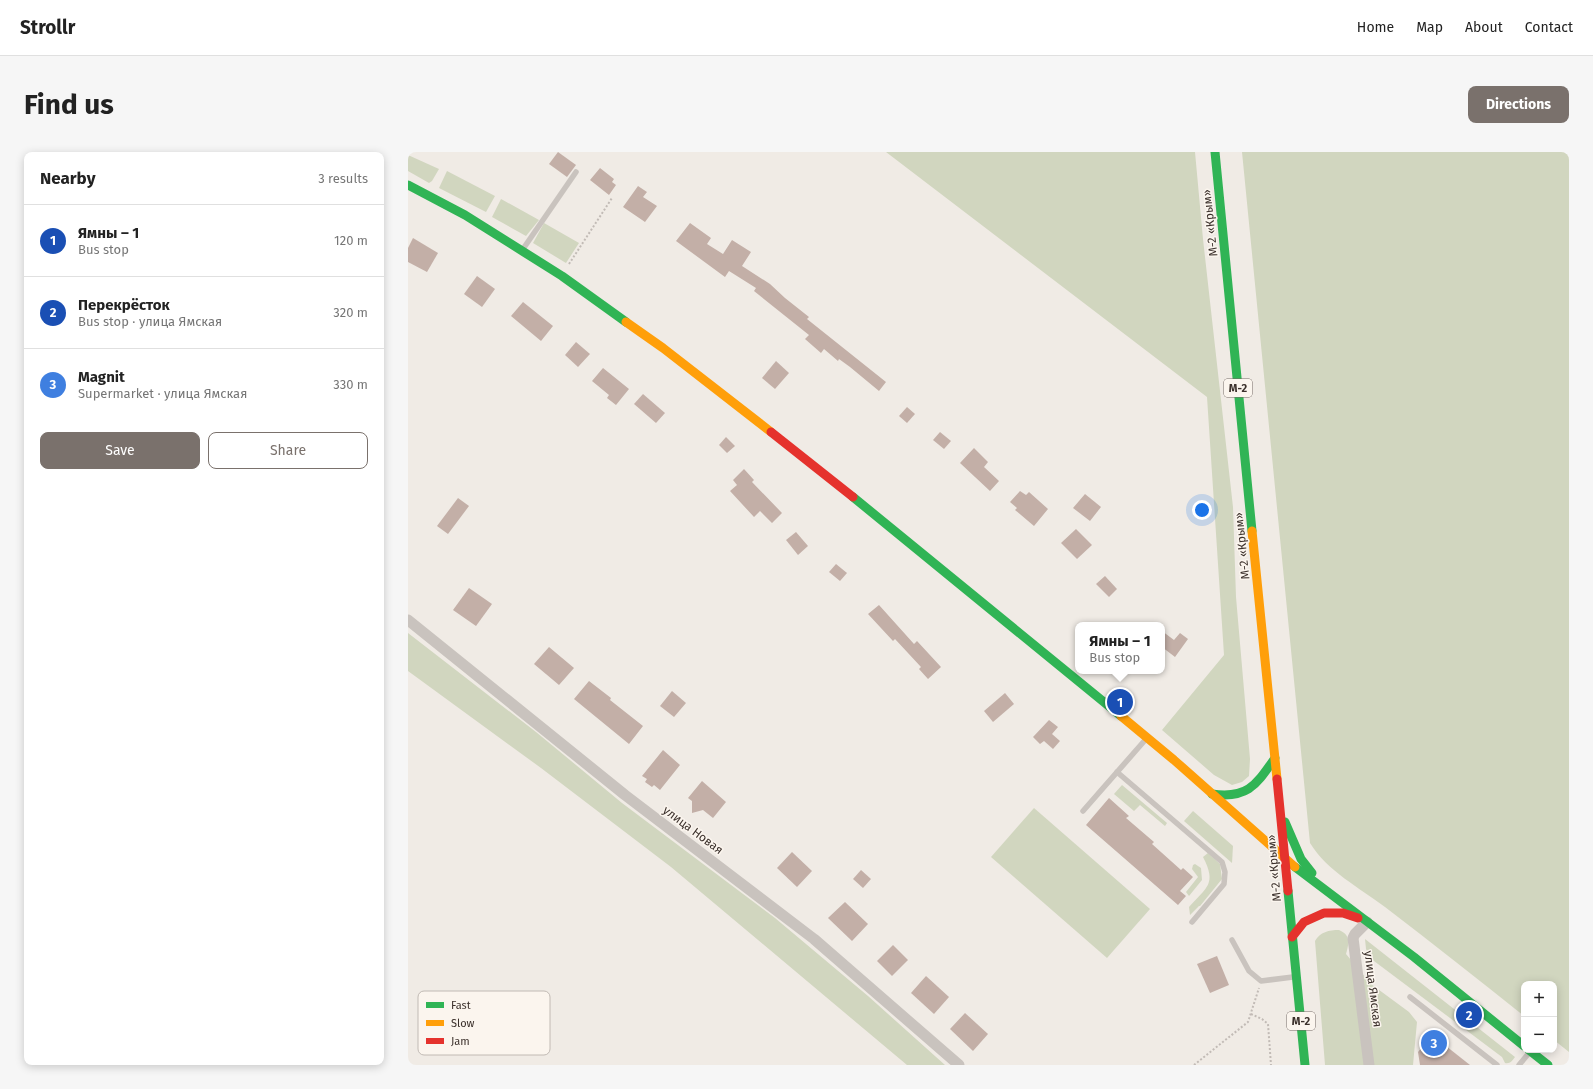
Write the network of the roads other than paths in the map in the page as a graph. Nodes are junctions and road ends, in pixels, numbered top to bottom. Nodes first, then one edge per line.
1 (1215, 152) edge
2 (576, 172) dead end
3 (408, 185) edge
4 (523, 250) junction
5 (408, 620) edge
6 (1146, 738) junction
7 (1275, 758) junction
8 (1117, 772) junction
9 (1212, 794) junction
10 (1083, 811) dead end
11 (1281, 812) junction
12 (1286, 860) junction
13 (1322, 888) junction
14 (1192, 922) dead end
15 (1367, 922) junction
16 (1292, 937) junction
17 (1232, 940) dead end
18 (1296, 976) junction
19 (1410, 997) dead end
20 (1521, 1043) edge
21 (1526, 1053) edge
22 (1533, 1053) edge
23 (959, 1065) edge
24 (1305, 1065) edge
25 (1369, 1065) edge
26 (1497, 1065) edge
27 (1519, 1065) edge
28 (1548, 1065) edge

1 - 7 main road, М-2 «Крым» / М-2
2 - 4 lane
3 - 4 main road
4 - 6 main road
5 - 23 street, улица Новая
6 - 8 lane
6 - 9 main road
7 - 9 main road
7 - 11 main road, М-2 «Крым» / М-2
8 - 10 lane
8 - 14 lane
9 - 12 main road
11 - 12 main road, М-2 «Крым» / М-2
11 - 13 main road
12 - 13 main road
12 - 16 main road, М-2 «Крым» / М-2
13 - 15 main road
15 - 16 main road
15 - 20 main road
15 - 25 street, улица Ямская
16 - 18 main road, М-2
17 - 18 lane
18 - 24 main road, М-2
19 - 26 lane
21 - 27 lane
22 - 28 main road

